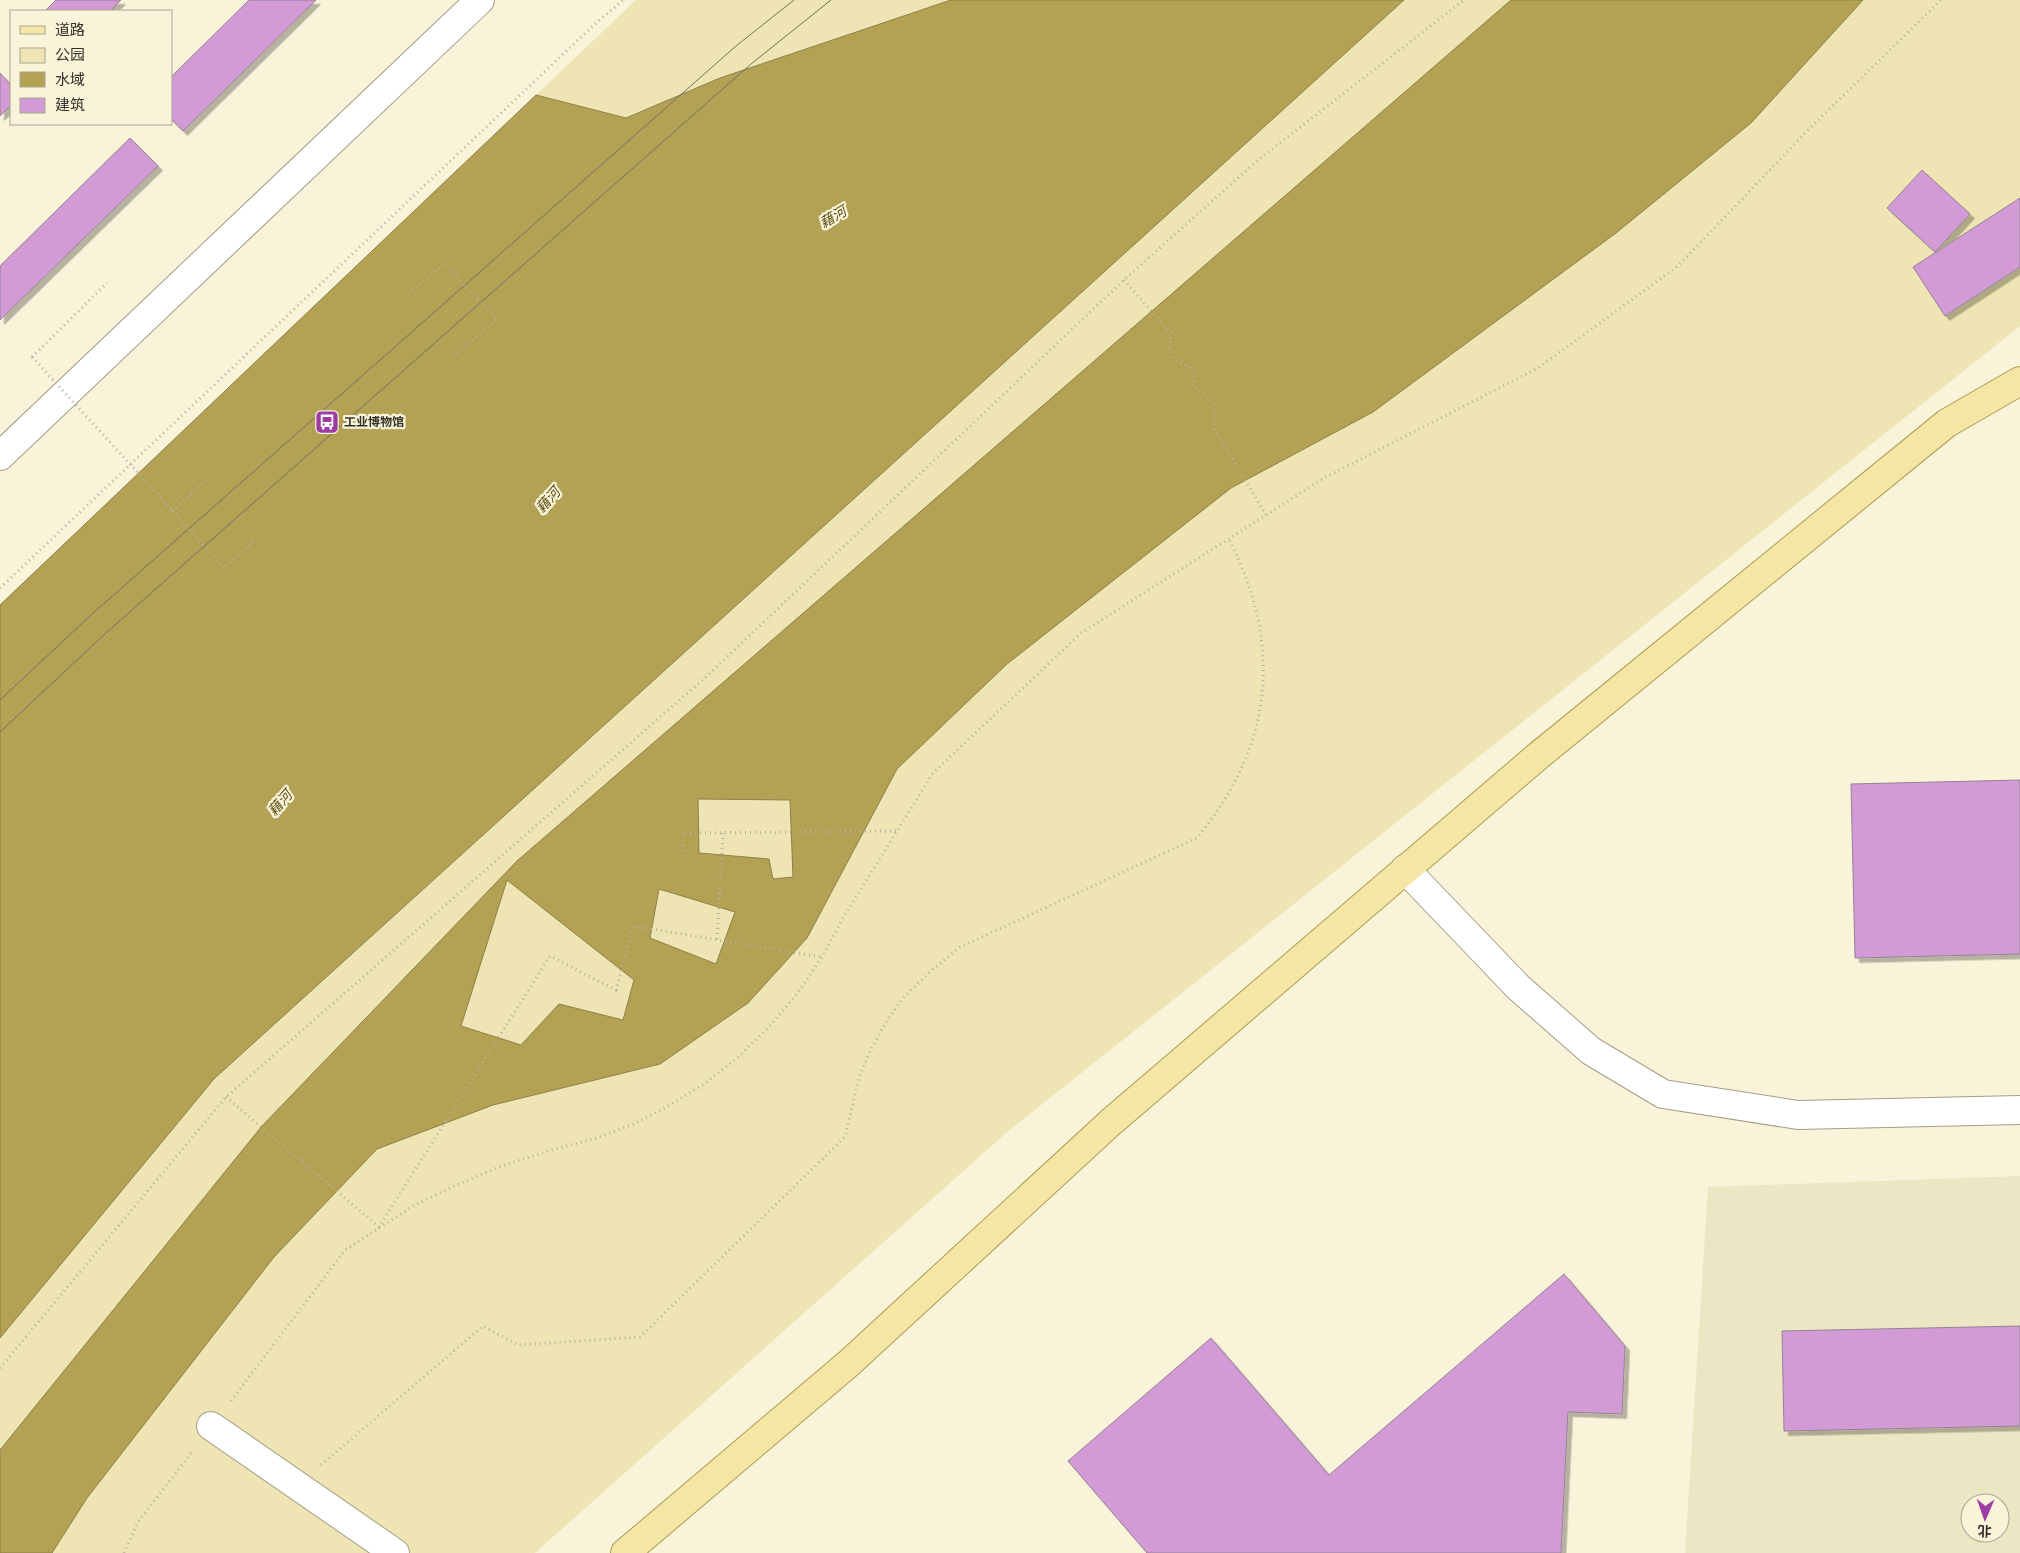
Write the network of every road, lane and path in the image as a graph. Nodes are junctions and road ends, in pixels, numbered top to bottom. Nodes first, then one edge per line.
1 (480, 0) edge
2 (623, 0) edge
3 (1464, 0) edge
4 (1941, 0) edge
5 (1124, 280) junction
6 (107, 283) dead end
7 (408, 294) dead end
8 (457, 354) dead end
9 (2020, 381) edge
10 (0, 456) edge
11 (206, 480) dead end
12 (173, 511) junction
13 (1266, 515) junction
14 (1229, 539) junction
15 (255, 540) dead end
16 (0, 588) edge
17 (897, 831) junction
18 (723, 833) junction
19 (683, 851) dead end
20 (1405, 869) junction
21 (719, 940) junction
22 (822, 957) junction
23 (226, 1097) junction
24 (2020, 1110) edge
25 (379, 1227) junction
26 (0, 1368) edge
27 (211, 1426) junction
28 (297, 1485) junction
29 (124, 1553) edge
30 (395, 1553) edge
31 (625, 1553) edge

1 - 10 street
2 - 16 path
3 - 5 path
4 - 13 path
5 - 13 path
5 - 23 path
6 - 12 path, bridge
7 - 8 path
9 - 20 main road
11 - 12 path
12 - 15 path
13 - 14 path
14 - 17 path
14 - 28 path
17 - 18 path
17 - 22 path
18 - 19 path
18 - 21 path
20 - 24 street
20 - 31 main road
21 - 22 path
21 - 25 path
22 - 25 path
23 - 25 path
23 - 26 path
25 - 27 path
27 - 28 street
27 - 29 path
28 - 30 street

